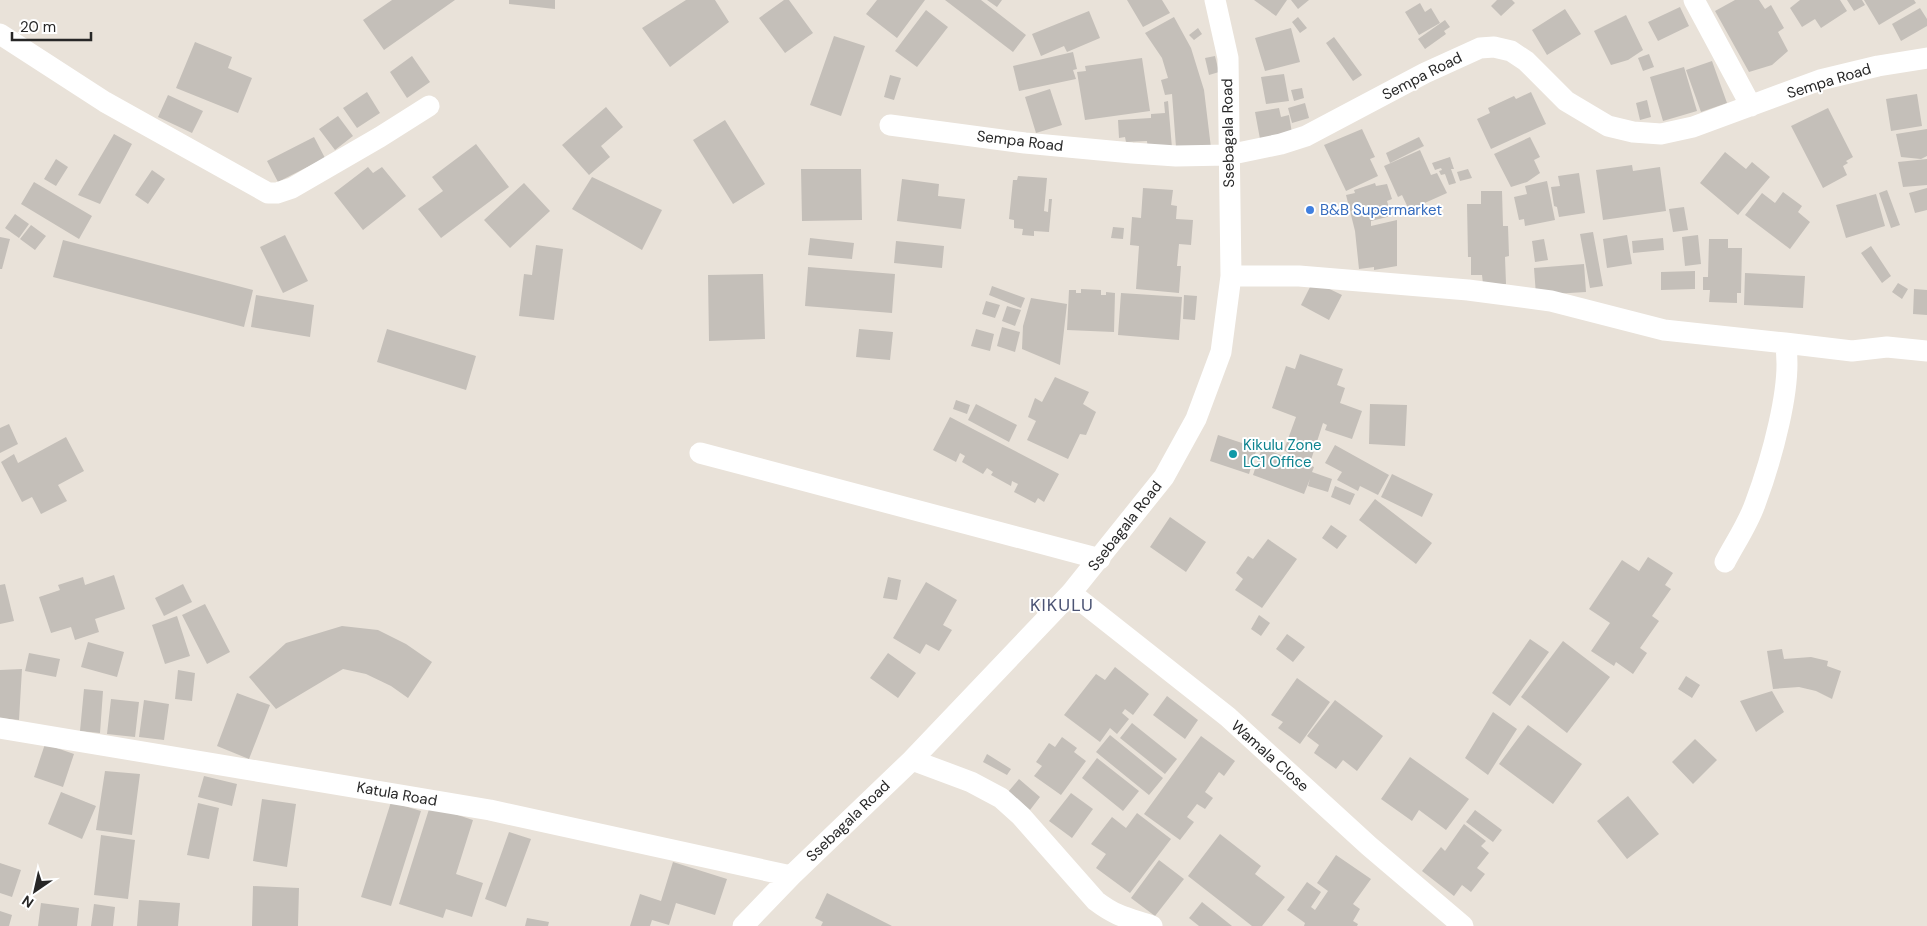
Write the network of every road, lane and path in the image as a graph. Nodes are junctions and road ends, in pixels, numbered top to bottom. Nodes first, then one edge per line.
1 (1215, 0) edge
2 (1694, 0) edge
3 (0, 34) edge
4 (1927, 58) edge
5 (429, 106) dead end
6 (1751, 106) junction
7 (890, 125) dead end
8 (1228, 155) junction
9 (1231, 276) junction
10 (1785, 342) junction
11 (1927, 351) edge
12 (700, 453) dead end
13 (1100, 559) junction
14 (1725, 562) dead end
15 (1071, 593) junction
16 (0, 728) edge
17 (912, 760) junction
18 (791, 876) junction
19 (743, 926) edge
20 (1152, 926) edge
21 (1463, 926) edge

1 - 8 street, Ssebagala Road
2 - 6 street
3 - 5 street
4 - 6 street, Sempa Road
6 - 8 street, Sempa Road
7 - 8 street, Sempa Road
8 - 9 street, Ssebagala Road
9 - 10 street
9 - 13 street, Ssebagala Road
10 - 11 street
10 - 14 street
12 - 13 street
13 - 15 street, Ssebagala Road
15 - 17 street, Ssebagala Road
15 - 21 street, Wamala Close
16 - 18 street, Katula Road
17 - 18 street, Ssebagala Road
17 - 20 street
18 - 19 street, Ssebagala Road

